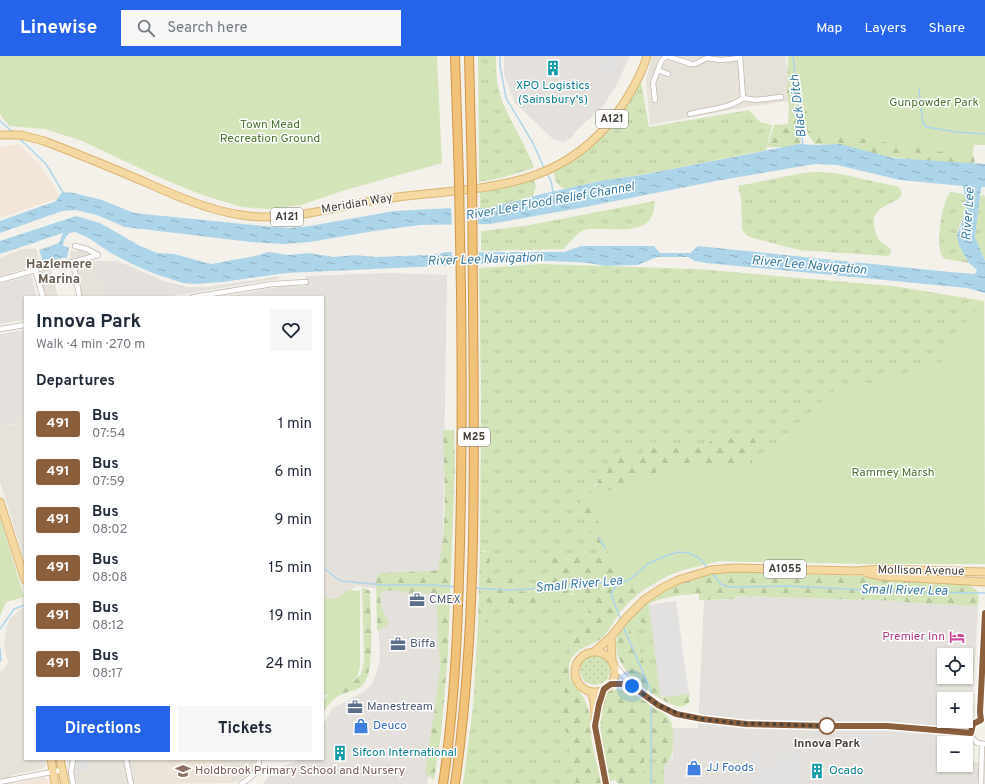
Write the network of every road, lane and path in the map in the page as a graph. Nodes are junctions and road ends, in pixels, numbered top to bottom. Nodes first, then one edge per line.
1 (456, 56) edge
2 (469, 56) edge
3 (647, 56) edge
4 (740, 57) edge
5 (658, 70) junction
6 (668, 74) dead end
7 (781, 97) dead end
8 (743, 98) junction
9 (655, 100) dead end
10 (690, 114) dead end
11 (0, 135) edge
12 (75, 246) dead end
13 (73, 262) junction
14 (35, 270) junction
15 (0, 280) edge
16 (306, 282) dead end
17 (78, 295) dead end
18 (43, 296) edge
19 (199, 296) edge
20 (24, 325) edge
21 (0, 329) edge
22 (0, 502) edge
23 (23, 567) edge
24 (857, 571) junction
25 (985, 572) edge
26 (985, 582) edge
27 (985, 613) edge
28 (611, 637) junction
29 (595, 652) junction
30 (613, 663) junction
31 (611, 684) junction
32 (632, 686) junction
33 (604, 689) junction
34 (591, 692) junction
35 (983, 720) edge
36 (595, 726) junction
37 (971, 733) junction
38 (983, 744) edge
39 (51, 760) edge
40 (60, 760) edge
41 (73, 760) edge
42 (126, 760) edge
43 (259, 760) edge
44 (62, 770) junction
45 (53, 771) junction
46 (0, 782) edge
47 (56, 784) edge
48 (64, 784) edge
49 (73, 784) edge
50 (131, 784) edge
51 (241, 784) edge
52 (443, 784) edge
53 (455, 784) edge
54 (606, 784) edge
55 (981, 784) edge

1 - 52 highway, M25, bridge
2 - 53 highway, M25, bridge
3 - 11 main road, Meridian Way / A121
4 - 5 street
4 - 8 street
5 - 6 street
5 - 9 street
7 - 8 street
8 - 10 street
12 - 13 street
13 - 14 street
13 - 17 street
14 - 15 street
14 - 18 street
16 - 19 street
20 - 21 street
22 - 23 main road
24 - 25 main road, Mollison Avenue / A1055
24 - 26 main road, Mollison Avenue / A1055
24 - 28 main road, Mollison Avenue / A1055
27 - 35 street
28 - 29 main road, Mollison Avenue / A1055
28 - 30 main road
29 - 30 main road
29 - 34 main road, Mollison Avenue
30 - 31 main road
30 - 32 street
31 - 32 street
31 - 33 main road
32 - 37 street
33 - 34 main road
33 - 36 main road
34 - 36 main road
35 - 37 street
36 - 54 main road
37 - 38 street
38 - 55 street
39 - 45 main road
40 - 44 main road
41 - 49 street
42 - 50 street
43 - 51 street
44 - 45 street
44 - 48 main road
45 - 46 street
45 - 47 main road

